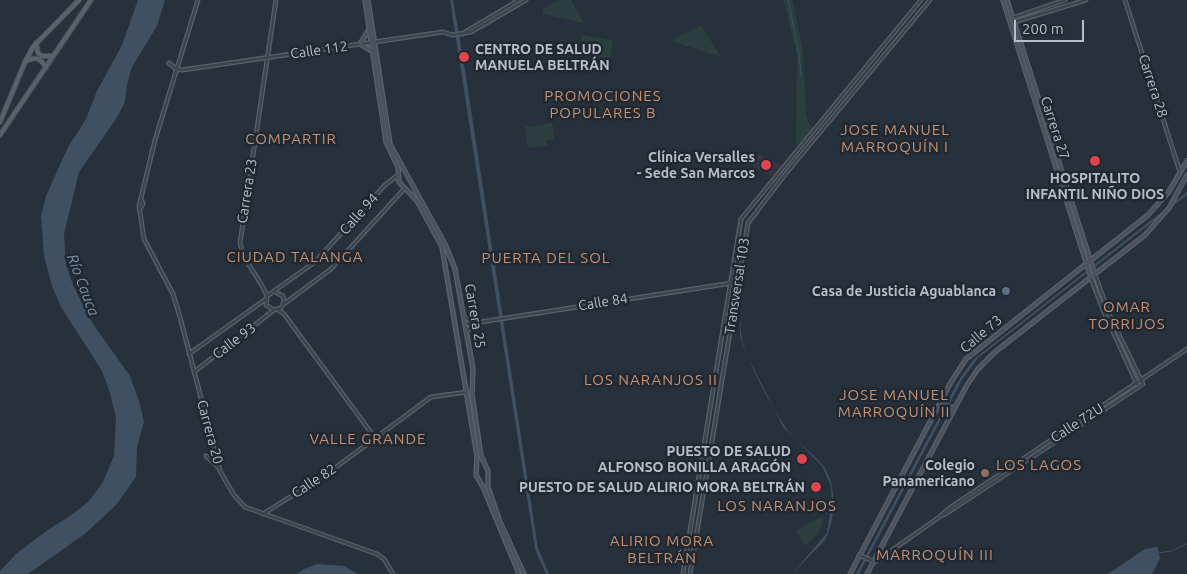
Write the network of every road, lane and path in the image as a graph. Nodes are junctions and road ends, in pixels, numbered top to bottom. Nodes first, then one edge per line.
1 (79, 0) edge
2 (91, 0) edge
3 (198, 0) edge
4 (276, 0) edge
5 (366, 0) edge
6 (519, 0) edge
7 (526, 0) edge
8 (921, 0) edge
9 (930, 0) edge
10 (1003, 0) edge
11 (1007, 0) edge
12 (1065, 0) edge
13 (1086, 0) edge
14 (1125, 0) edge
15 (1014, 17) junction
16 (1015, 22) junction
17 (369, 28) junction
18 (896, 31) junction
19 (462, 34) junction
20 (901, 35) junction
21 (890, 39) junction
22 (373, 42) junction
23 (895, 42) junction
24 (36, 43) junction
25 (360, 44) junction
26 (372, 51) junction
27 (54, 55) junction
28 (267, 58) junction
29 (24, 62) junction
30 (169, 63) dead end
31 (46, 68) junction
32 (176, 69) junction
33 (0, 122) edge
34 (0, 135) edge
35 (1187, 161) edge
36 (782, 169) junction
37 (787, 172) junction
38 (1180, 172) junction
39 (398, 174) junction
40 (406, 175) junction
41 (1187, 175) edge
42 (775, 177) junction
43 (781, 181) junction
44 (410, 183) junction
45 (406, 188) junction
46 (1089, 264) junction
47 (1092, 274) junction
48 (732, 283) junction
49 (459, 286) junction
50 (264, 287) junction
51 (450, 288) junction
52 (274, 292) junction
53 (266, 297) junction
54 (728, 303) junction
55 (735, 304) junction
56 (283, 306) junction
57 (276, 310) junction
58 (284, 314) junction
59 (464, 317) junction
60 (726, 318) junction
61 (732, 319) junction
62 (474, 323) junction
63 (467, 332) junction
64 (1187, 349) edge
65 (189, 354) junction
66 (472, 362) junction
67 (462, 363) junction
68 (194, 372) junction
69 (1141, 381) junction
70 (1138, 385) junction
71 (467, 392) junction
72 (943, 398) junction
73 (957, 404) junction
74 (375, 438) junction
75 (206, 456) dead end
76 (484, 463) junction
77 (476, 464) junction
78 (220, 469) junction
79 (487, 478) junction
80 (478, 479) junction
81 (693, 512) junction
82 (700, 513) junction
83 (263, 514) junction
84 (692, 517) junction
85 (699, 519) junction
86 (860, 556) junction
87 (872, 562) junction
88 (393, 574) edge
89 (519, 574) edge
90 (524, 574) edge
91 (683, 574) edge
92 (690, 574) edge
93 (850, 574) edge
94 (867, 574) edge

1 - 24 main road
2 - 27 main road
3 - 32 street, Carrera 20
4 - 28 street, Carrera 23
5 - 17 main road
5 - 22 main road
6 - 19 street, Calle 112
7 - 19 street, Calle 112
8 - 18 street, Transversal 103
9 - 20 street, Transversal 103
10 - 46 main road, Carrera 27
11 - 15 main road, Carrera 27
12 - 15 street
13 - 16 street
14 - 38 street, Carrera 28
15 - 16 main road, Carrera 27
16 - 46 main road, Carrera 27
17 - 22 main road
17 - 25 main road
18 - 20 street
18 - 21 street, Transversal 103
19 - 22 street, Calle 112
20 - 23 street, Transversal 103
21 - 23 street
21 - 36 street, Transversal 103
22 - 25 street, Calle 112
22 - 26 main road
22 - 40 main road
23 - 37 street, Transversal 103
24 - 27 main road
24 - 29 main road
25 - 26 main road
25 - 28 street, Calle 112
26 - 39 main road
27 - 31 main road
28 - 32 street, Calle 112
28 - 50 street, Carrera 23
29 - 31 main road
29 - 33 main road
30 - 32 street
31 - 34 main road
32 - 65 street, Carrera 20
35 - 38 main road, Calle 73
36 - 37 street
36 - 42 street, Transversal 103
37 - 43 street, Transversal 103
38 - 46 main road, Calle 73
39 - 40 main road
39 - 45 main road, Carrera 25
39 - 52 street, Calle 94
40 - 44 main road, Carrera 25
41 - 47 main road, Calle 73
42 - 43 street
42 - 48 street, Transversal 103
43 - 55 street, Transversal 103
44 - 45 main road
44 - 49 main road, Carrera 25
45 - 51 main road, Carrera 25
45 - 56 street, Calle 94
46 - 47 main road
46 - 72 main road, Calle 73
47 - 69 street
47 - 70 street
47 - 73 main road, Calle 73
48 - 54 street, Transversal 103
48 - 62 street, Calle 84
49 - 51 main road
49 - 59 main road, Carrera 25
50 - 52 street, Carrera 23
50 - 53 street, Carrera 23
51 - 67 main road, Carrera 25
52 - 53 street
52 - 56 street
53 - 57 street
53 - 65 street
54 - 55 street
54 - 60 street, Transversal 103
55 - 61 street, Transversal 103
56 - 57 street
56 - 58 street
57 - 58 street
57 - 68 street, Calle 93
58 - 74 street
59 - 62 street
59 - 63 main road, Carrera 25
60 - 61 street
60 - 81 street, Transversal 103
61 - 82 street, Transversal 103
62 - 63 street
63 - 66 main road, Carrera 25
64 - 69 street, Calle 72U
65 - 68 street, Carrera 20
66 - 67 main road
66 - 76 main road, Carrera 25
67 - 71 main road, Carrera 25
68 - 78 street, Carrera 20
69 - 70 street, Calle 72U
69 - 70 street, Calle 72U
70 - 87 street, Calle 72U
71 - 74 street, Calle 82
71 - 77 main road, Carrera 25
72 - 73 main road
72 - 86 main road, Calle 73
73 - 87 main road, Calle 73
74 - 83 street, Calle 82
75 - 78 street
76 - 77 main road
76 - 79 main road
77 - 80 main road
78 - 83 street, Carrera 20
79 - 80 main road
79 - 90 main road
80 - 89 main road
81 - 82 street
81 - 84 street, Transversal 103
82 - 85 street, Transversal 103
83 - 88 street, Carrera 20
84 - 85 street
84 - 91 street, Transversal 103
85 - 92 street, Transversal 103
86 - 87 street
86 - 93 main road, Calle 73
87 - 94 main road, Calle 73

